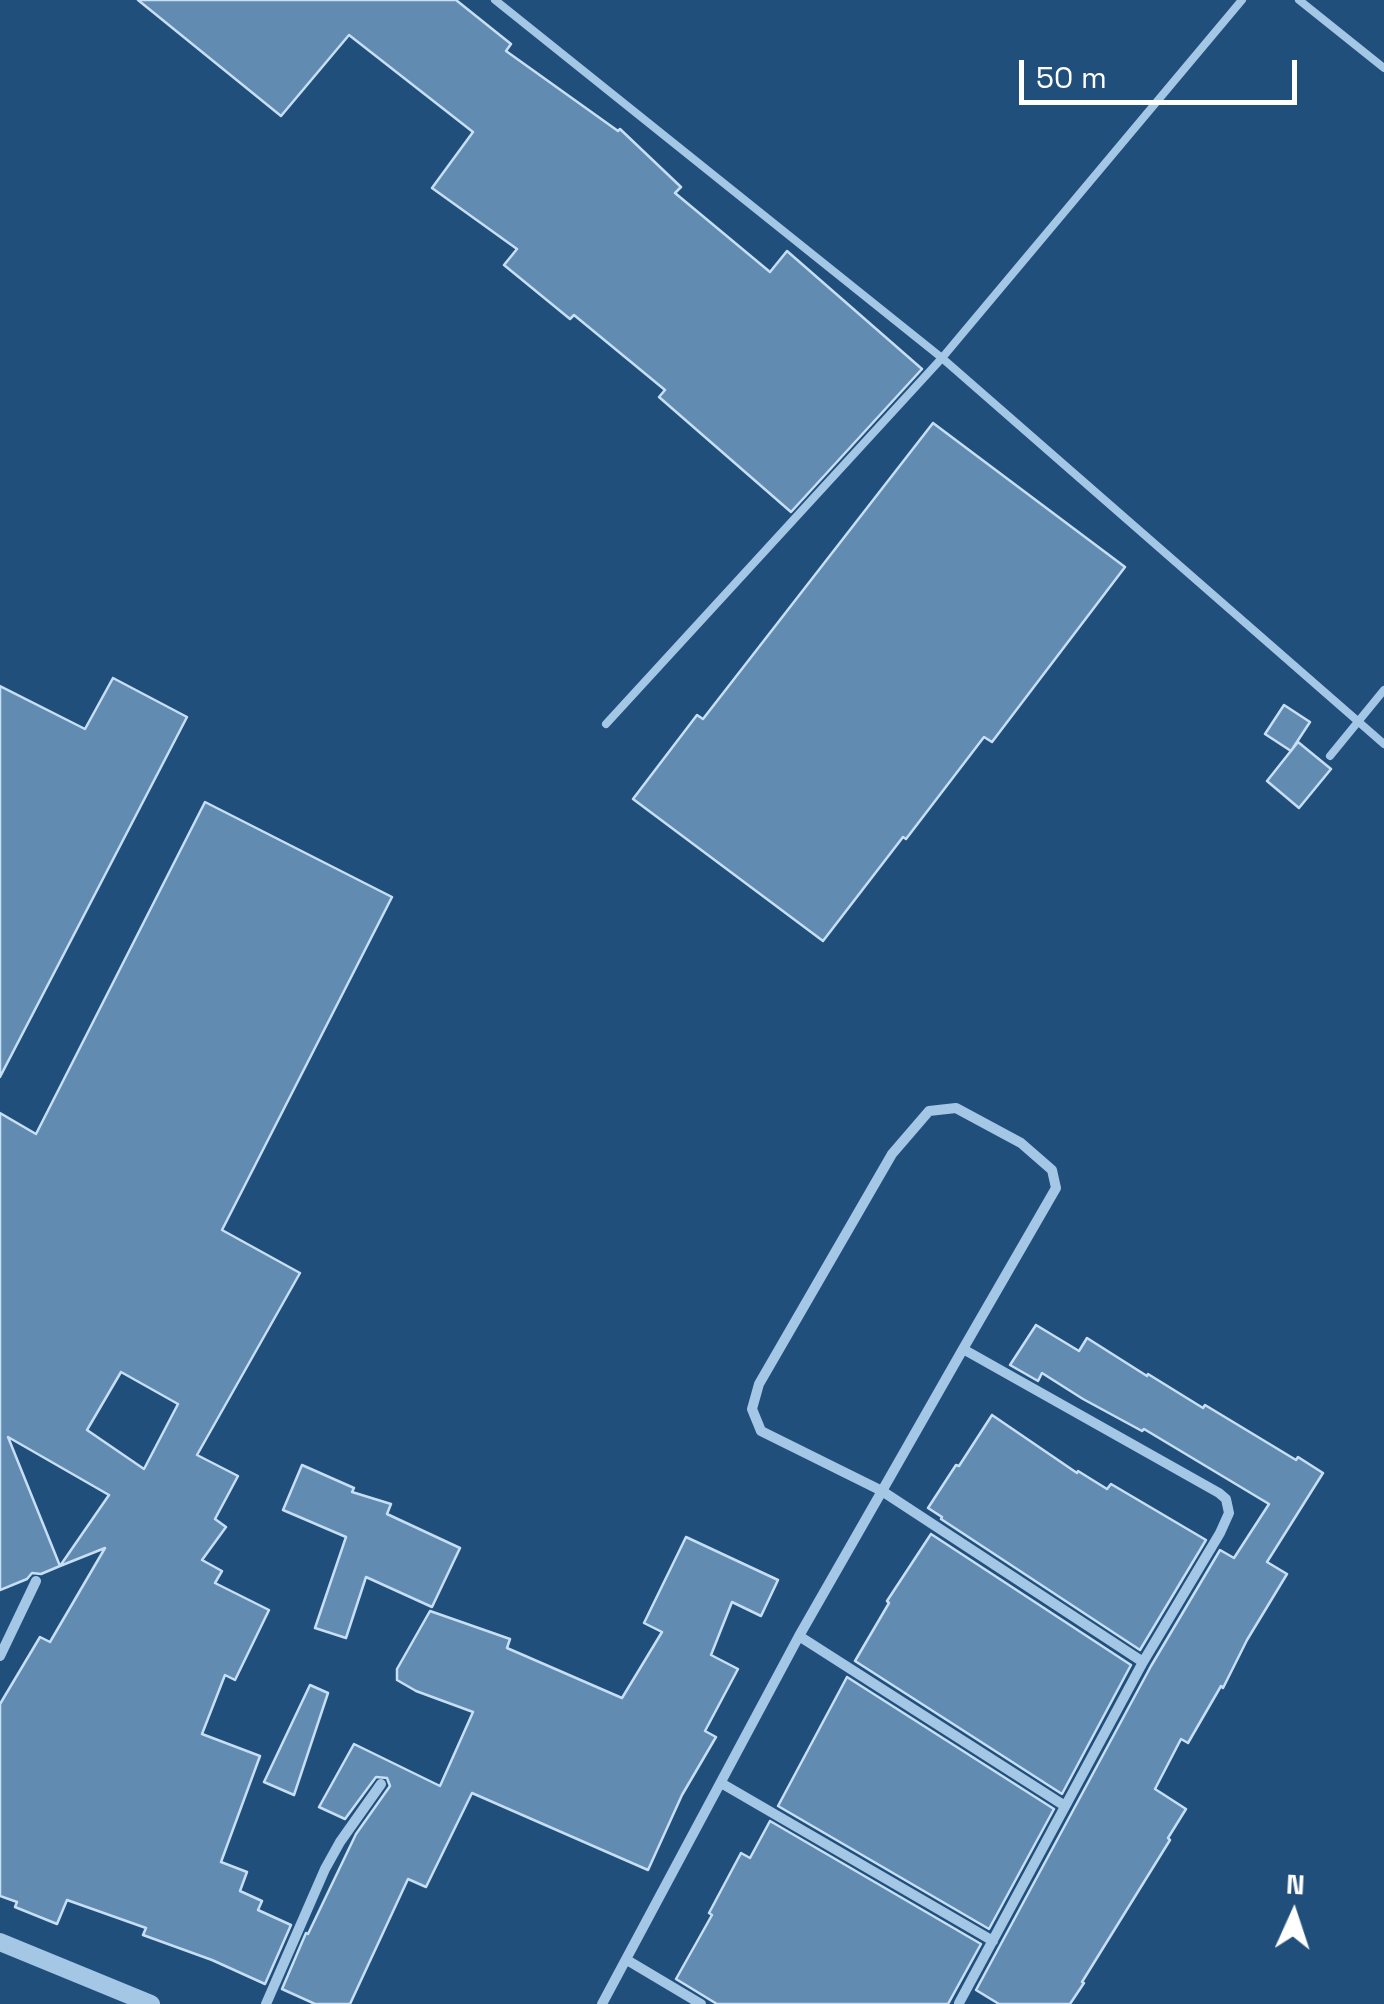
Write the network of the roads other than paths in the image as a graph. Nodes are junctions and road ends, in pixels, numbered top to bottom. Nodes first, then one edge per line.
1 (495, 0) edge
2 (1242, 0) edge
3 (1298, 0) edge
4 (1384, 68) edge
5 (942, 358) junction
6 (1384, 690) edge
7 (1356, 722) junction
8 (606, 724) dead end
9 (1384, 744) edge
10 (1330, 756) dead end
11 (963, 1349) junction
12 (882, 1492) junction
13 (36, 1581) dead end
14 (799, 1636) junction
15 (0, 1656) edge
16 (1143, 1662) junction
17 (382, 1784) dead end
18 (721, 1784) junction
19 (1065, 1806) junction
20 (993, 1940) junction
21 (0, 1942) edge
22 (627, 1960) junction
23 (959, 2003) edge
24 (150, 2004) edge
25 (266, 2004) edge
26 (602, 2004) edge
27 (701, 2004) edge

1 - 5 lane
2 - 5 lane
3 - 4 lane
5 - 7 lane
5 - 8 lane
6 - 7 lane
7 - 9 lane
7 - 10 lane
11 - 12 street
11 - 12 street
11 - 16 street
12 - 14 street
12 - 16 street
13 - 15 street
14 - 18 street
14 - 19 street
16 - 19 street
17 - 25 street
18 - 20 street
18 - 22 street
19 - 20 street
20 - 23 street
21 - 24 street
22 - 26 street
22 - 27 street

